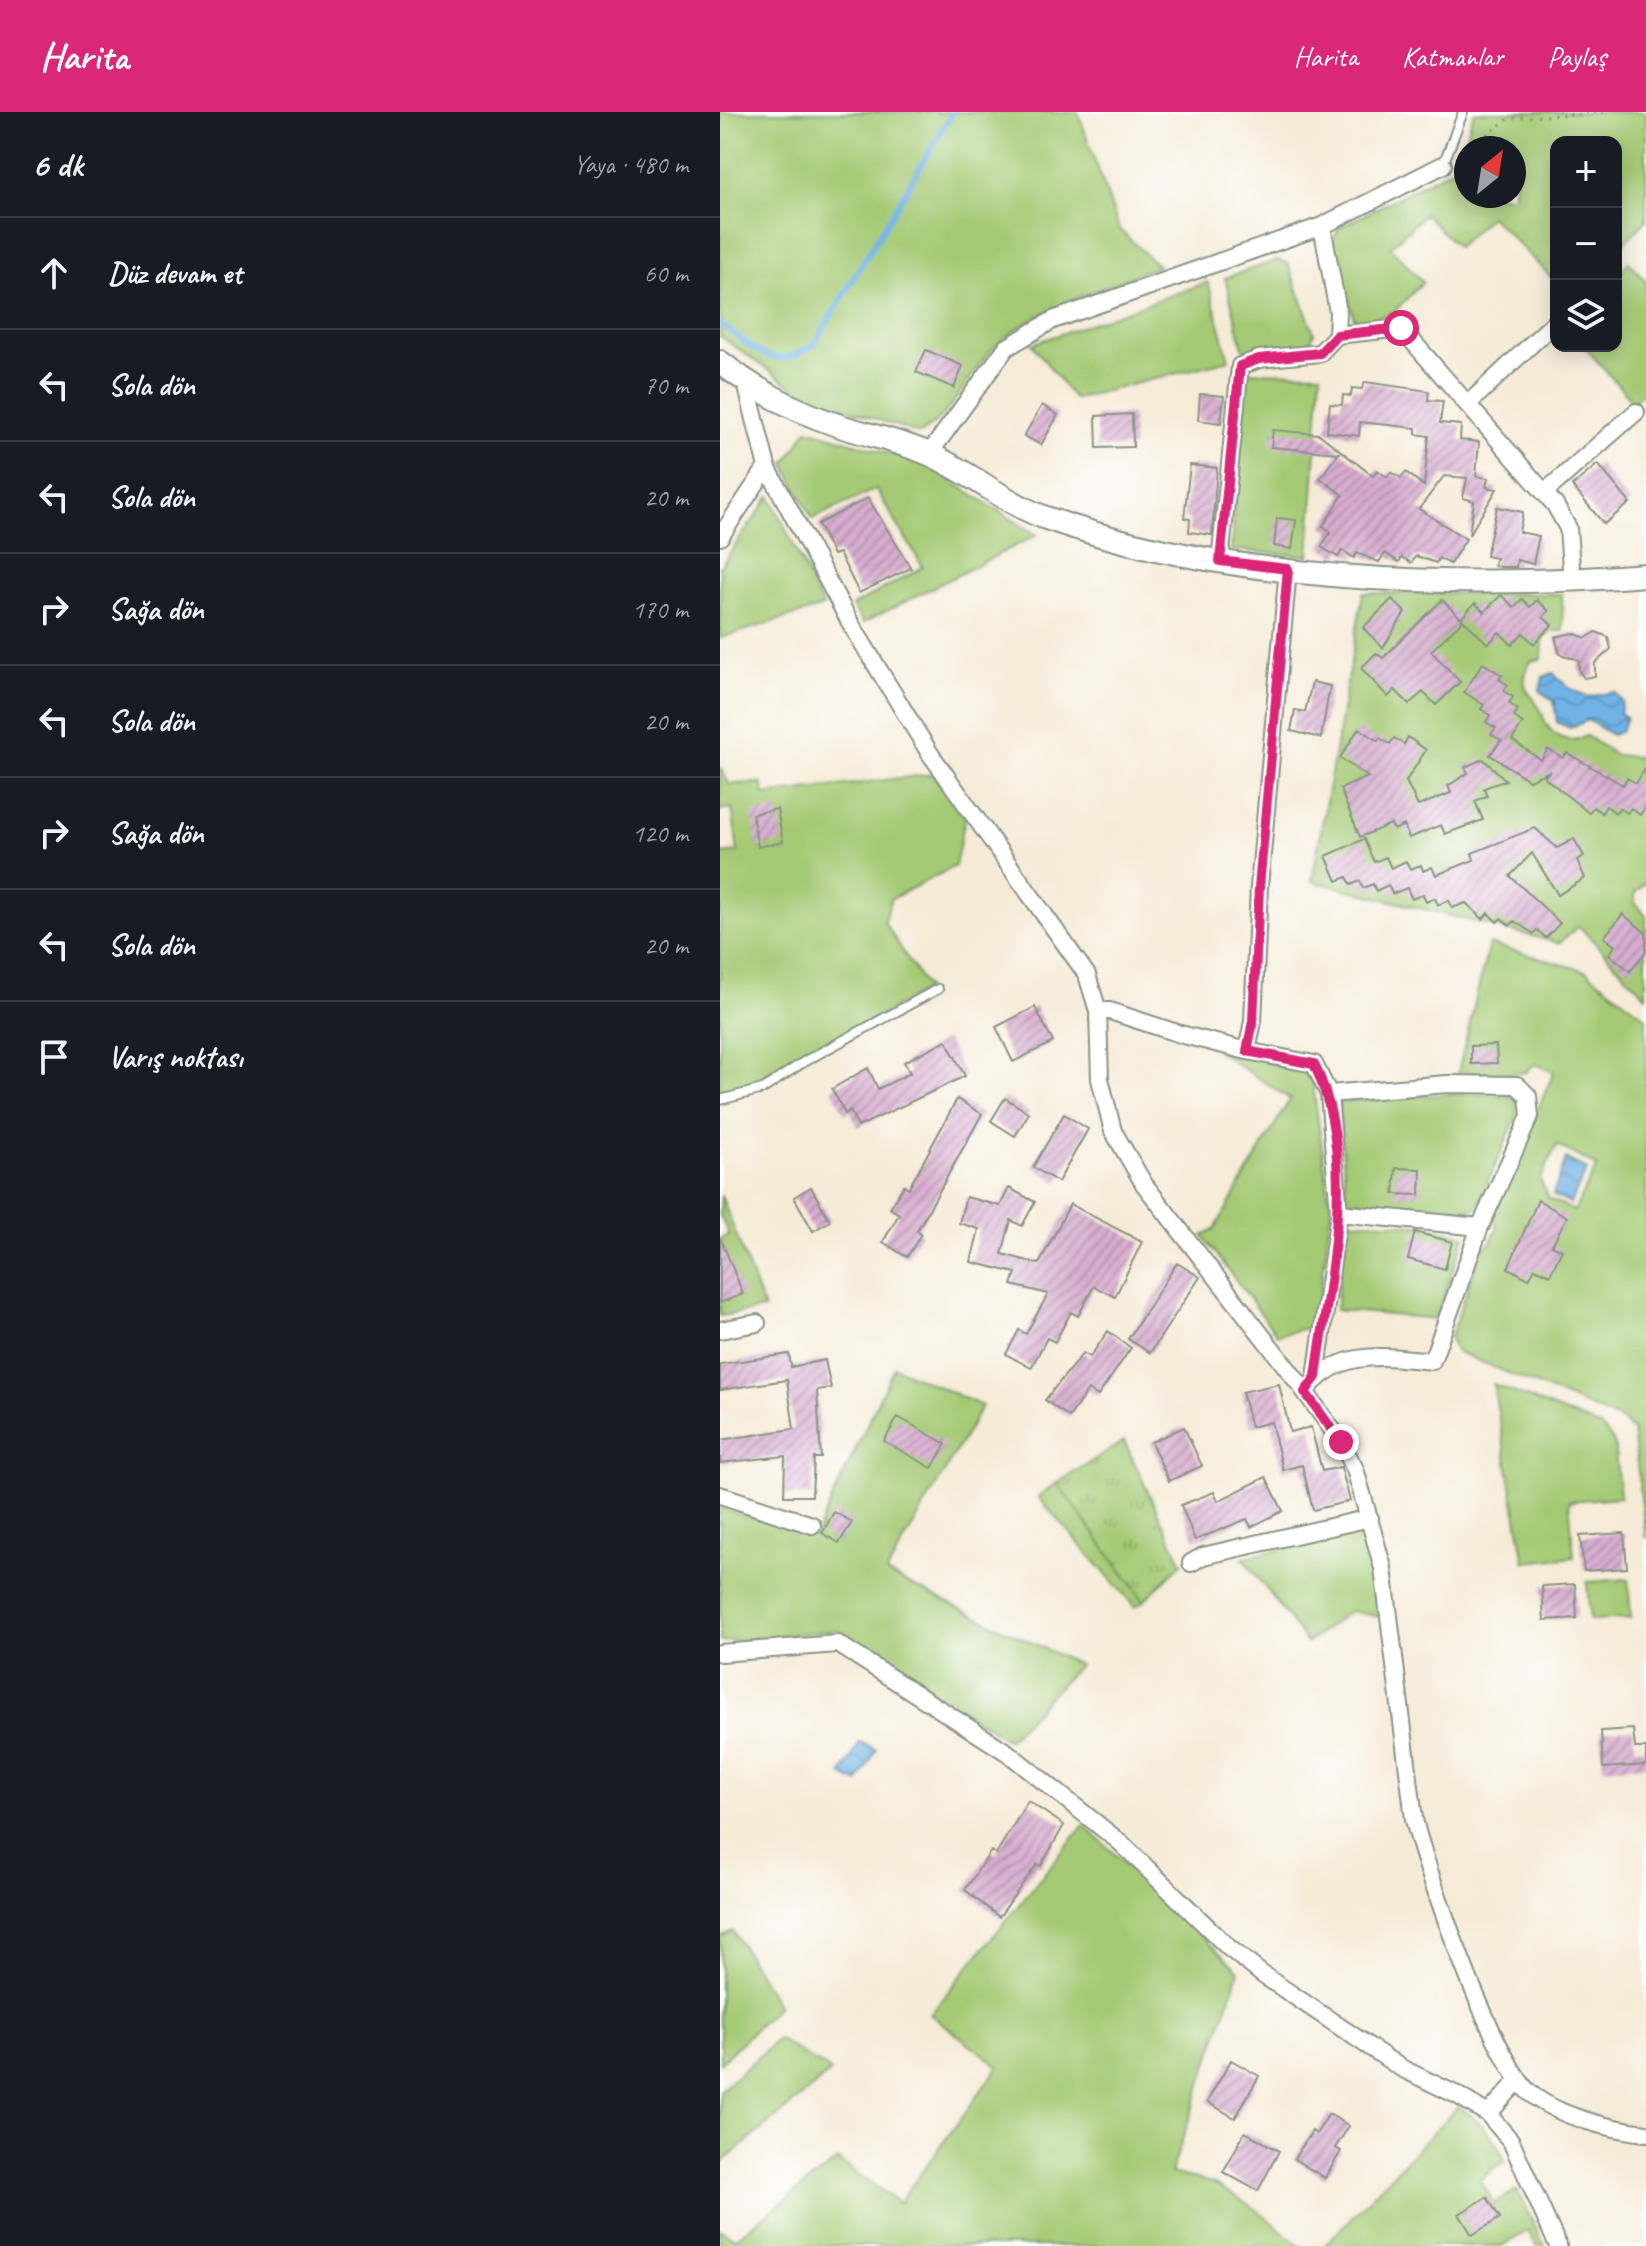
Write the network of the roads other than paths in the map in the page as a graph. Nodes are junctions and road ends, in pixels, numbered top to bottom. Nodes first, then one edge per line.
1 (1463, 112) edge
2 (1443, 165) joint
3 (1322, 226) junction
4 (1550, 327) edge
5 (1337, 335) junction
6 (720, 362) edge
7 (746, 383) junction
8 (1468, 404) junction
9 (1636, 412) dead end
10 (929, 454) junction
11 (767, 467) junction
12 (1545, 492) junction
13 (720, 537) edge
14 (1220, 561) junction
15 (1288, 569) junction
16 (1646, 575) edge
17 (1572, 581) junction
18 (938, 989) dead end
19 (1098, 1011) junction
20 (1247, 1051) junction
21 (1329, 1094) junction
22 (720, 1100) edge
23 (1339, 1213) junction
24 (1480, 1227) junction
25 (757, 1323) dead end
26 (720, 1330) edge
27 (1316, 1377) junction
28 (1305, 1392) junction
29 (720, 1495) edge
30 (1370, 1518) junction
31 (812, 1525) dead end
32 (1191, 1563) dead end
33 (720, 1653) edge
34 (1518, 2081) junction
35 (1488, 2114) junction
36 (1646, 2133) edge
37 (1558, 2246) edge

1 - 2 lane
2 - 3 street
3 - 5 street
3 - 10 street
4 - 8 street
5 - 8 street
5 - 14 street
6 - 7 street
7 - 10 street
7 - 11 street
8 - 12 street
9 - 12 street
10 - 14 street
11 - 13 street
11 - 19 street
12 - 17 street
14 - 15 street
15 - 17 street
15 - 20 street
16 - 17 street
18 - 22 lane
19 - 20 street
19 - 28 street
20 - 21 street
21 - 23 street
21 - 24 street
23 - 24 street
23 - 27 street
24 - 27 street
25 - 26 street
27 - 28 street
28 - 30 street
29 - 31 street
30 - 32 street
30 - 34 street
33 - 35 street
34 - 35 street
34 - 36 street
35 - 37 street

